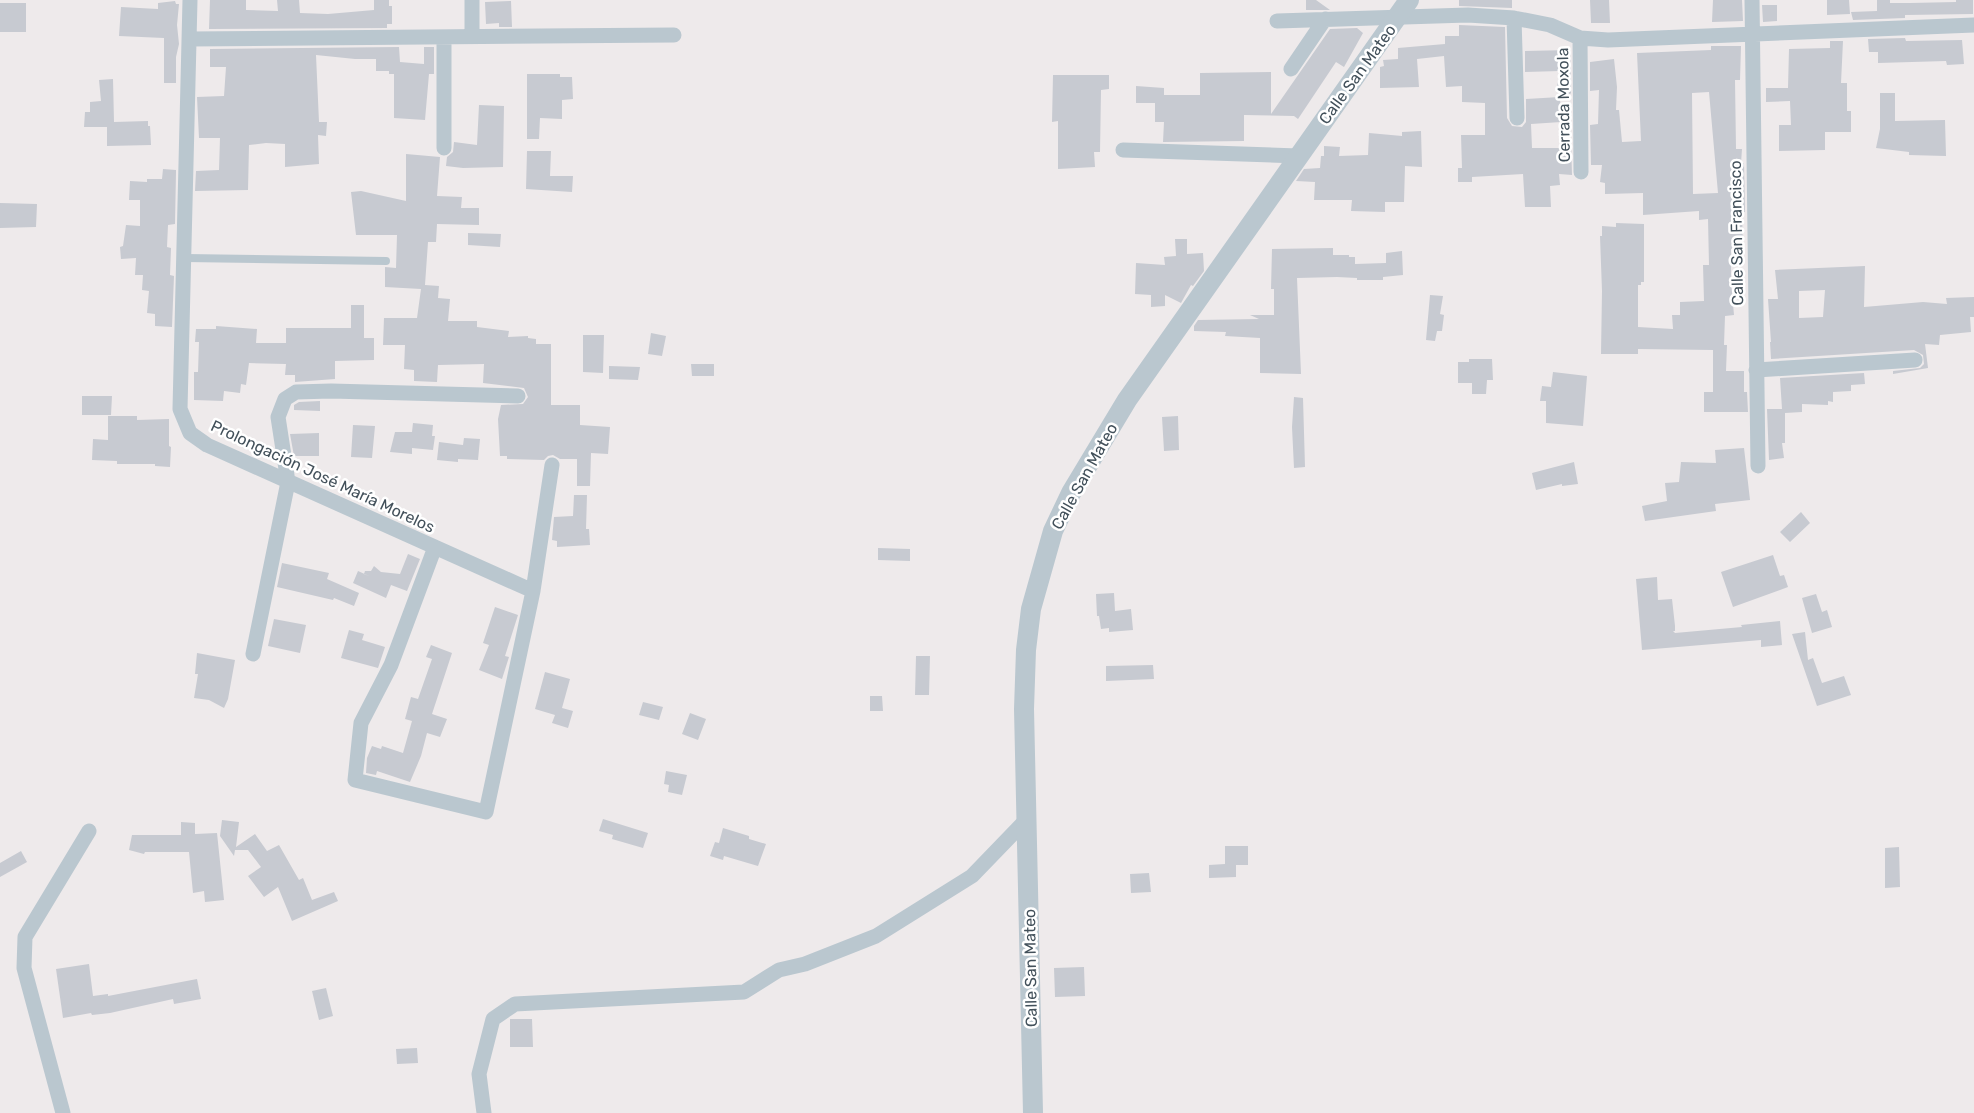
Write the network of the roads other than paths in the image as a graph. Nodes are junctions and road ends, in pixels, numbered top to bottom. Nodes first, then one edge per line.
1 (190, 0) edge
2 (472, 0) edge
3 (1752, 0) edge
4 (1404, 8) edge
5 (1514, 18) junction
6 (1325, 19) junction
7 (1277, 21) dead end
8 (1974, 25) edge
9 (1752, 33) junction
10 (674, 35) dead end
11 (472, 36) junction
12 (444, 38) junction
13 (1580, 38) junction
14 (190, 39) junction
15 (1292, 69) dead end
16 (1517, 118) dead end
17 (444, 148) dead end
18 (1123, 150) dead end
19 (1298, 156) junction
20 (1581, 172) dead end
21 (185, 258) junction
22 (386, 261) dead end
23 (1915, 360) dead end
24 (1756, 370) junction
25 (518, 396) dead end
26 (552, 465) dead end
27 (1758, 466) dead end
28 (288, 482) junction
29 (435, 547) junction
30 (533, 591) junction
31 (253, 654) dead end
32 (1027, 819) junction
33 (89, 831) dead end
34 (63, 1113) edge
35 (484, 1113) edge
36 (1033, 1113) edge

1 - 14 street, Prolongación José María Morelos
2 - 11 street
3 - 9 street, Calle San Francisco
4 - 5 street
4 - 6 street
4 - 19 street, Calle San Mateo
5 - 13 street
5 - 16 street
6 - 7 street
6 - 15 street
8 - 9 street
9 - 13 street
9 - 24 street, Calle San Francisco
10 - 11 street
11 - 12 street
12 - 14 street
12 - 17 street
13 - 20 street, Cerrada Moxola
14 - 21 street, Prolongación José María Morelos
18 - 19 street
19 - 32 street, Calle San Mateo
21 - 22 lane
21 - 28 street, Prolongación José María Morelos
23 - 24 street
24 - 27 street, Calle San Francisco
25 - 28 street
26 - 30 street
28 - 29 street, Prolongación José María Morelos
28 - 31 street
29 - 30 street, Prolongación José María Morelos
29 - 30 street
32 - 35 street
32 - 36 street, Calle San Mateo
33 - 34 street

